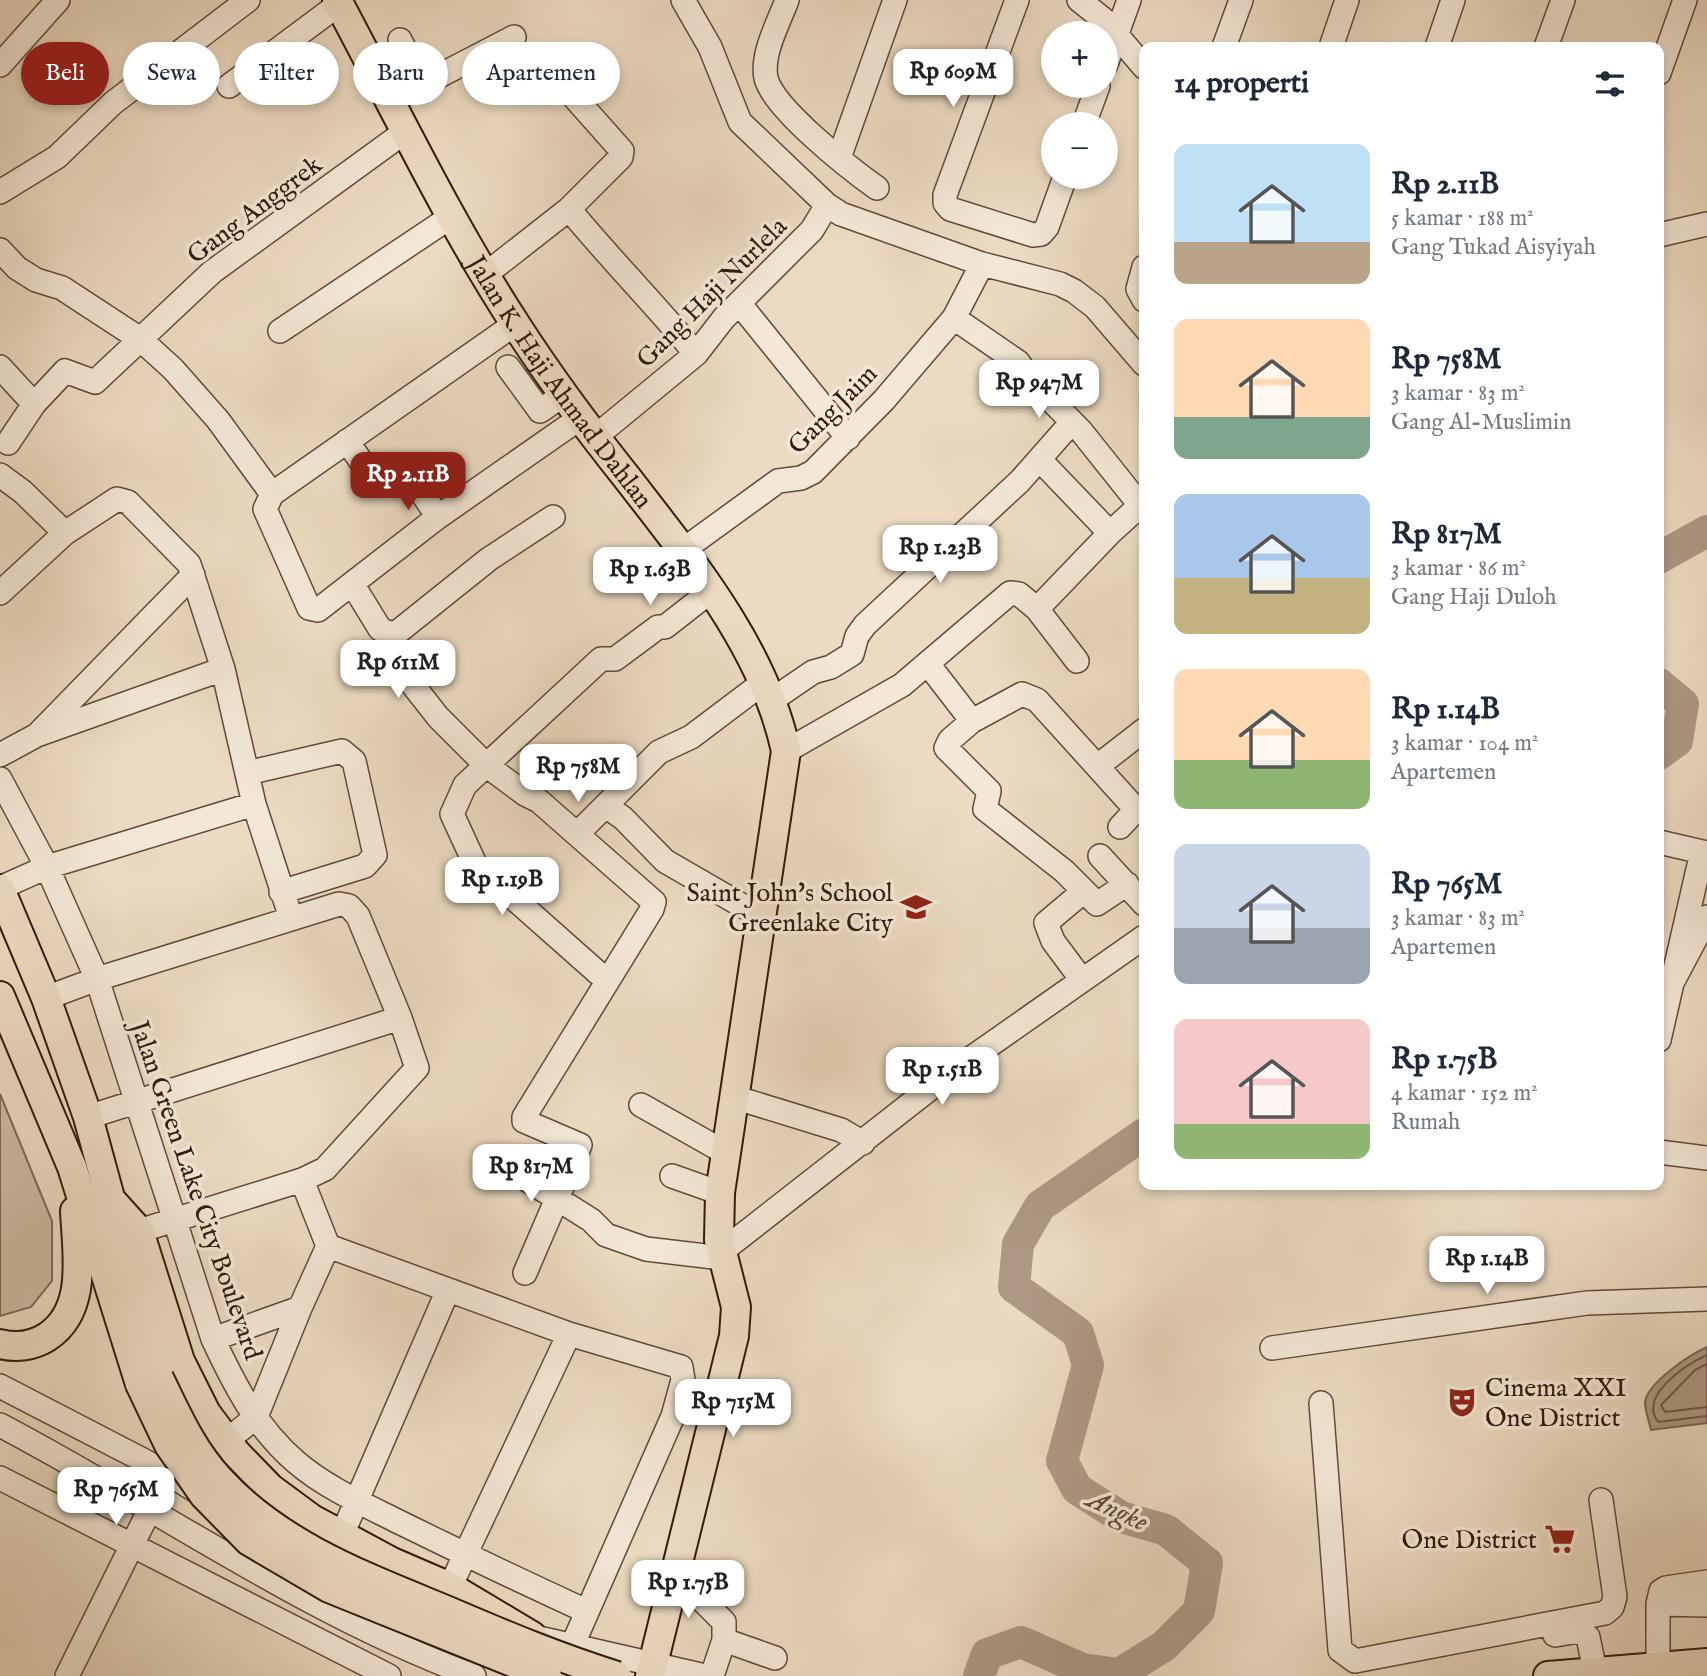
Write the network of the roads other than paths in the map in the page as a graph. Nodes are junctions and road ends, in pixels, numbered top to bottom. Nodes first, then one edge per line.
1 (58, 0) edge
2 (248, 0) edge
3 (683, 0) edge
4 (787, 0) edge
5 (895, 0) edge
6 (1017, 0) edge
7 (1079, 0) edge
8 (1129, 0) edge
9 (1241, 0) edge
10 (1347, 0) edge
11 (1453, 0) edge
12 (1563, 0) edge
13 (1685, 0) edge
14 (338, 2) edge
15 (1101, 21) edge
16 (1118, 30) edge
17 (514, 37) dead end
18 (1118, 37) edge
19 (360, 42) edge
20 (1226, 42) edge
21 (1333, 42) edge
22 (1439, 42) edge
23 (1548, 42) edge
24 (1664, 59) edge
25 (1139, 61) edge
26 (0, 65) edge
27 (448, 66) edge
28 (229, 86) dead end
29 (393, 105) edge
30 (582, 105) edge
31 (406, 131) junction
32 (839, 159) junction
33 (877, 188) dead end
34 (1061, 189) edge
35 (0, 192) edge
36 (827, 205) junction
37 (569, 209) junction
38 (452, 216) junction
39 (1707, 224) edge
40 (1664, 234) edge
41 (0, 250) edge
42 (982, 264) junction
43 (486, 275) junction
44 (739, 303) junction
45 (954, 318) junction
46 (515, 324) junction
47 (280, 331) dead end
48 (140, 339) junction
49 (696, 354) junction
50 (1139, 357) edge
51 (508, 367) dead end
52 (0, 368) edge
53 (563, 395) junction
54 (34, 404) junction
55 (1072, 422) junction
56 (587, 428) junction
57 (848, 438) junction
58 (347, 441) junction
59 (8, 443) dead end
60 (1040, 460) junction
61 (365, 467) dead end
62 (407, 471) dead end
63 (0, 475) edge
64 (272, 494) junction
65 (1139, 500) edge
66 (1139, 507) edge
67 (439, 517) junction
68 (553, 517) dead end
69 (65, 533) junction
70 (1110, 533) junction
71 (683, 550) junction
72 (193, 575) junction
73 (353, 585) junction
74 (711, 591) junction
75 (0, 593) edge
76 (1037, 609) junction
77 (388, 634) junction
78 (1077, 661) dead end
79 (928, 663) junction
80 (223, 669) junction
81 (768, 691) junction
82 (972, 721) junction
83 (1139, 734) edge
84 (37, 735) junction
85 (786, 751) junction
86 (0, 755) edge
87 (486, 765) junction
88 (1099, 765) junction
89 (247, 773) junction
90 (0, 779) edge
91 (254, 804) junction
92 (607, 807) junction
93 (1121, 827) dead end
94 (578, 833) junction
95 (1664, 843) edge
96 (1704, 852) edge
97 (1100, 856) dead end
98 (47, 867) junction
99 (1127, 884) junction
100 (0, 889) edge
101 (281, 891) junction
102 (1084, 891) junction
103 (1139, 898) edge
104 (762, 917) junction
105 (1707, 917) edge
106 (291, 918) junction
107 (1139, 941) edge
108 (97, 979) junction
109 (606, 980) junction
110 (1082, 981) junction
111 (1672, 983) junction
112 (0, 996) edge
113 (46, 998) junction
114 (400, 1018) junction
115 (1664, 1018) edge
116 (737, 1098) junction
117 (135, 1102) junction
118 (641, 1105) dead end
119 (88, 1117) junction
120 (863, 1143) junction
121 (726, 1153) junction
122 (1664, 1153) edge
123 (1707, 1158) edge
124 (502, 1164) dead end
125 (72, 1167) junction
126 (672, 1176) dead end
127 (302, 1180) junction
128 (720, 1193) junction
129 (556, 1199) junction
130 (112, 1201) junction
131 (172, 1219) junction
132 (139, 1231) junction
133 (328, 1246) junction
134 (723, 1261) junction
135 (525, 1273) dead end
136 (448, 1290) junction
137 (1707, 1299) edge
138 (300, 1308) junction
139 (569, 1334) junction
140 (213, 1339) junction
141 (0, 1344) edge
142 (1272, 1348) dead end
143 (150, 1381) junction
144 (0, 1386) edge
145 (1321, 1403) dead end
146 (257, 1417) junction
147 (0, 1425) edge
148 (225, 1442) junction
149 (0, 1478) edge
150 (1601, 1500) dead end
151 (356, 1501) junction
152 (150, 1508) junction
153 (341, 1536) junction
154 (132, 1544) junction
155 (465, 1555) junction
156 (1707, 1582) edge
157 (450, 1587) junction
158 (699, 1597) dead end
159 (1658, 1604) junction
160 (1707, 1605) edge
161 (586, 1611) junction
162 (1517, 1630) junction
163 (532, 1636) junction
164 (724, 1640) junction
165 (573, 1644) junction
166 (775, 1658) dead end
167 (1707, 1663) edge
168 (1658, 1665) junction
169 (652, 1670) edge
170 (1595, 1671) junction
171 (700, 1675) edge
172 (67, 1676) edge
173 (389, 1676) edge
174 (474, 1676) edge
175 (547, 1676) edge
176 (617, 1676) edge
177 (1548, 1676) edge

1 - 26 street
2 - 35 street
3 - 36 street
4 - 32 street
5 - 32 street
6 - 34 street
7 - 15 street
8 - 16 street
9 - 20 street
10 - 21 street
11 - 22 street
12 - 23 street
13 - 24 street
14 - 19 main road, Jalan K. Haji Ahmad Dahlan
14 - 28 street
17 - 27 street
18 - 25 street
29 - 31 main road, Jalan K. Haji Ahmad Dahlan
30 - 37 street
31 - 38 main road, Jalan K. Haji Ahmad Dahlan
31 - 48 street, Gang Anggrek
32 - 33 street
36 - 42 street
36 - 44 street, Gang Haji Nurlela
37 - 43 street
37 - 49 street
38 - 43 main road, Jalan K. Haji Ahmad Dahlan
38 - 47 street
39 - 40 street
41 - 48 street
42 - 45 street, Gang Jaim
42 - 50 street
43 - 46 main road, Jalan K. Haji Ahmad Dahlan
44 - 49 street, Gang Haji Nurlela
44 - 57 street
45 - 55 street
45 - 57 street, Gang Jaim
46 - 53 main road, Jalan K. Haji Ahmad Dahlan
46 - 58 street
48 - 54 street, Gang Anggrek
48 - 64 street
49 - 56 street, Gang Haji Nurlela
51 - 53 street
52 - 54 street
53 - 56 main road, Jalan K. Haji Ahmad Dahlan
54 - 59 street
55 - 60 street
55 - 65 street
56 - 67 street, Gang Haji Nurlela
56 - 71 main road, Jalan K. Haji Ahmad Dahlan
57 - 71 street, Gang Jaim
58 - 61 street
58 - 64 street
60 - 70 street
60 - 81 street
62 - 67 street
63 - 69 street
64 - 73 street, Gang Haji Nurlela
66 - 70 street
67 - 73 street, Gang Haji Nurlela
68 - 77 street
69 - 72 street
69 - 75 street
70 - 76 street
71 - 74 main road, Jalan K. Haji Ahmad Dahlan
72 - 80 street
72 - 84 street
73 - 77 street
74 - 81 main road, Jalan K. Haji Ahmad Dahlan
74 - 87 street
76 - 78 street
76 - 79 street
77 - 87 street
79 - 82 street
79 - 85 street
80 - 84 street
80 - 89 street
81 - 85 main road, Jalan K. Haji Ahmad Dahlan
81 - 92 street
82 - 88 street
82 - 102 street
83 - 88 street
84 - 86 street
85 - 104 main road, Jalan K. Haji Ahmad Dahlan
87 - 94 street
87 - 109 street
88 - 93 street
89 - 91 street
89 - 101 street
90 - 98 street, Jalan Green Lake City Boulevard
91 - 98 street
91 - 101 street
92 - 94 street
92 - 104 street
94 - 109 street
95 - 96 street
96 - 111 street
97 - 99 street
98 - 100 street
98 - 108 street, Jalan Green Lake City Boulevard
99 - 102 street
99 - 103 street
100 - 113 main road
101 - 106 street
102 - 110 street
104 - 116 main road, Jalan K. Haji Ahmad Dahlan
105 - 111 street
106 - 108 street
106 - 114 street
107 - 110 street
108 - 113 street
108 - 117 street, Jalan Green Lake City Boulevard
109 - 129 street
110 - 120 street
111 - 115 street
112 - 125 main road
113 - 119 main road
114 - 117 street
114 - 127 street
116 - 120 street
116 - 121 main road, Jalan K. Haji Ahmad Dahlan
117 - 119 street
117 - 131 street, Jalan Green Lake City Boulevard
118 - 121 street
119 - 130 main road
120 - 134 street
121 - 128 main road, Jalan K. Haji Ahmad Dahlan
122 - 123 street
124 - 129 street
125 - 141 main road
125 - 143 main road
126 - 128 street
127 - 131 street
127 - 133 street
128 - 134 main road, Jalan K. Haji Ahmad Dahlan
129 - 134 street
129 - 135 street
130 - 132 main road
130 - 143 main road
131 - 132 street
131 - 140 street, Jalan Green Lake City Boulevard
132 - 148 main road
133 - 136 street
133 - 138 street
134 - 169 main road, Jalan K. Haji Ahmad Dahlan
136 - 139 street
136 - 151 street
137 - 142 street
138 - 140 street
138 - 146 street
139 - 155 street
139 - 161 street
140 - 146 street, Jalan Green Lake City Boulevard
143 - 175 main road, bridge
143 - 176 main road, bridge
144 - 163 street
145 - 162 street
146 - 148 street
146 - 151 street, Jalan Green Lake City Boulevard
147 - 152 street
148 - 153 main road
149 - 154 street
150 - 162 street
151 - 153 street
151 - 155 street, Jalan Green Lake City Boulevard
152 - 154 street
152 - 174 street
153 - 157 main road
154 - 172 street
154 - 173 street
155 - 157 street
155 - 161 street, Jalan Green Lake City Boulevard
156 - 159 street
157 - 163 main road
158 - 164 street
159 - 160 street
159 - 168 street
161 - 165 street
162 - 170 street
163 - 165 street
164 - 166 street
164 - 171 street
165 - 169 street
167 - 168 main road
168 - 170 main road
169 - 171 street
170 - 177 main road

